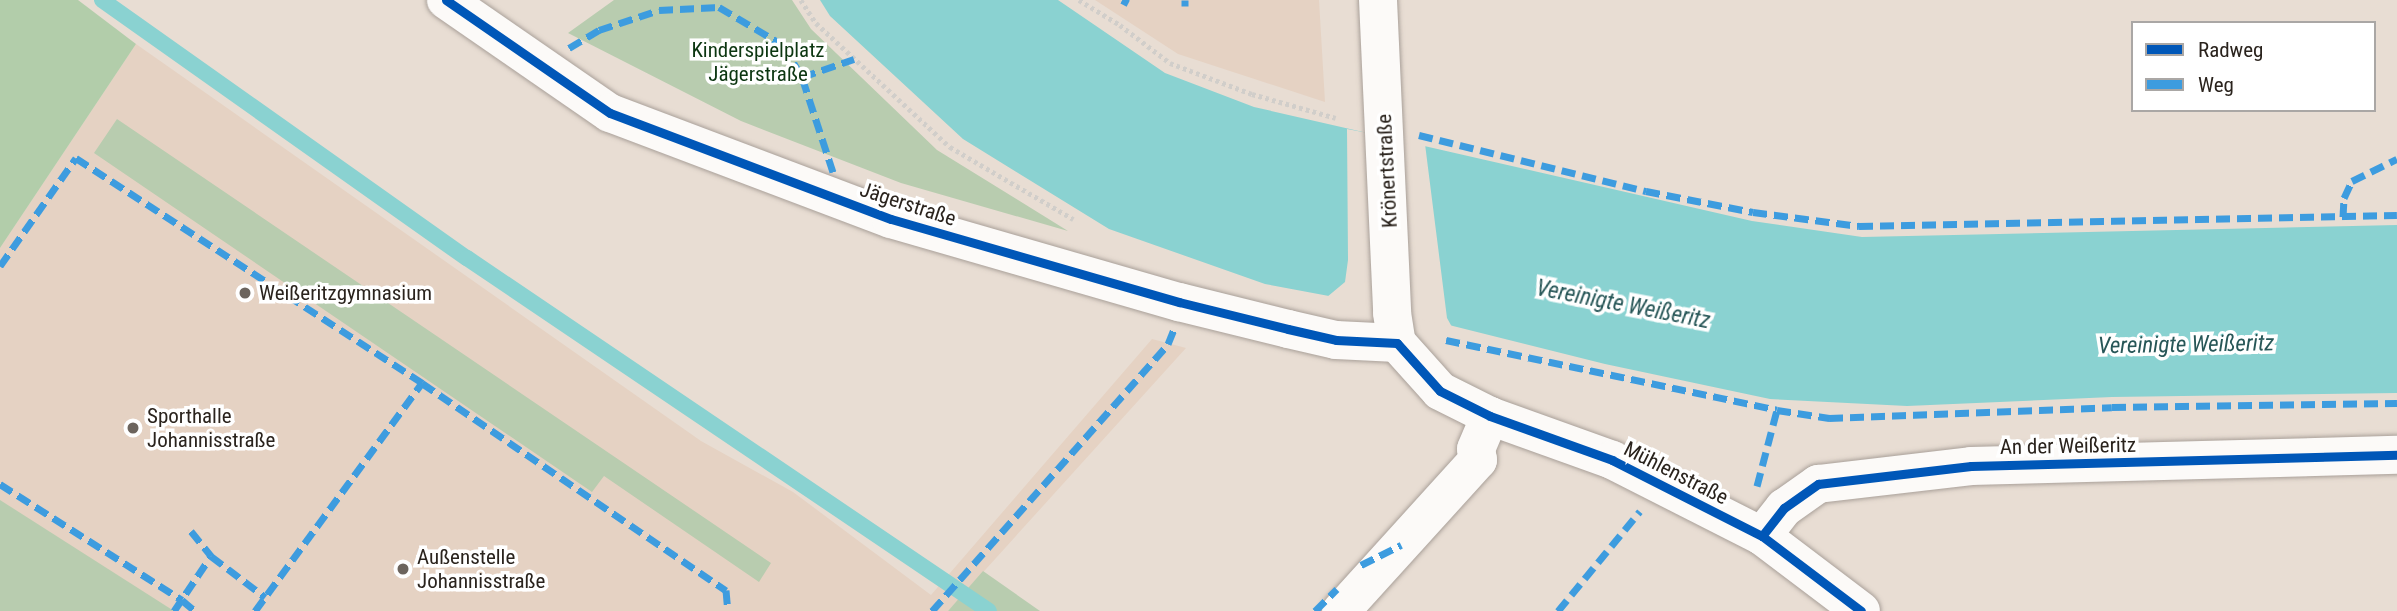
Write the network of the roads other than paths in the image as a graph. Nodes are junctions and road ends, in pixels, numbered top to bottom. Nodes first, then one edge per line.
1 (446, 0) edge
2 (1378, 0) edge
3 (1395, 328) junction
4 (1490, 416) junction
5 (2397, 455) edge
6 (1762, 536) junction
7 (1341, 611) edge
8 (1861, 611) edge

1 - 3 street, Jägerstraße
2 - 3 street, Krönertstraße
3 - 4 street, Mühlenstraße
4 - 6 street, Mühlenstraße
4 - 7 street
5 - 6 street, An der Weißeritz
6 - 8 street, Mühlenstraße

